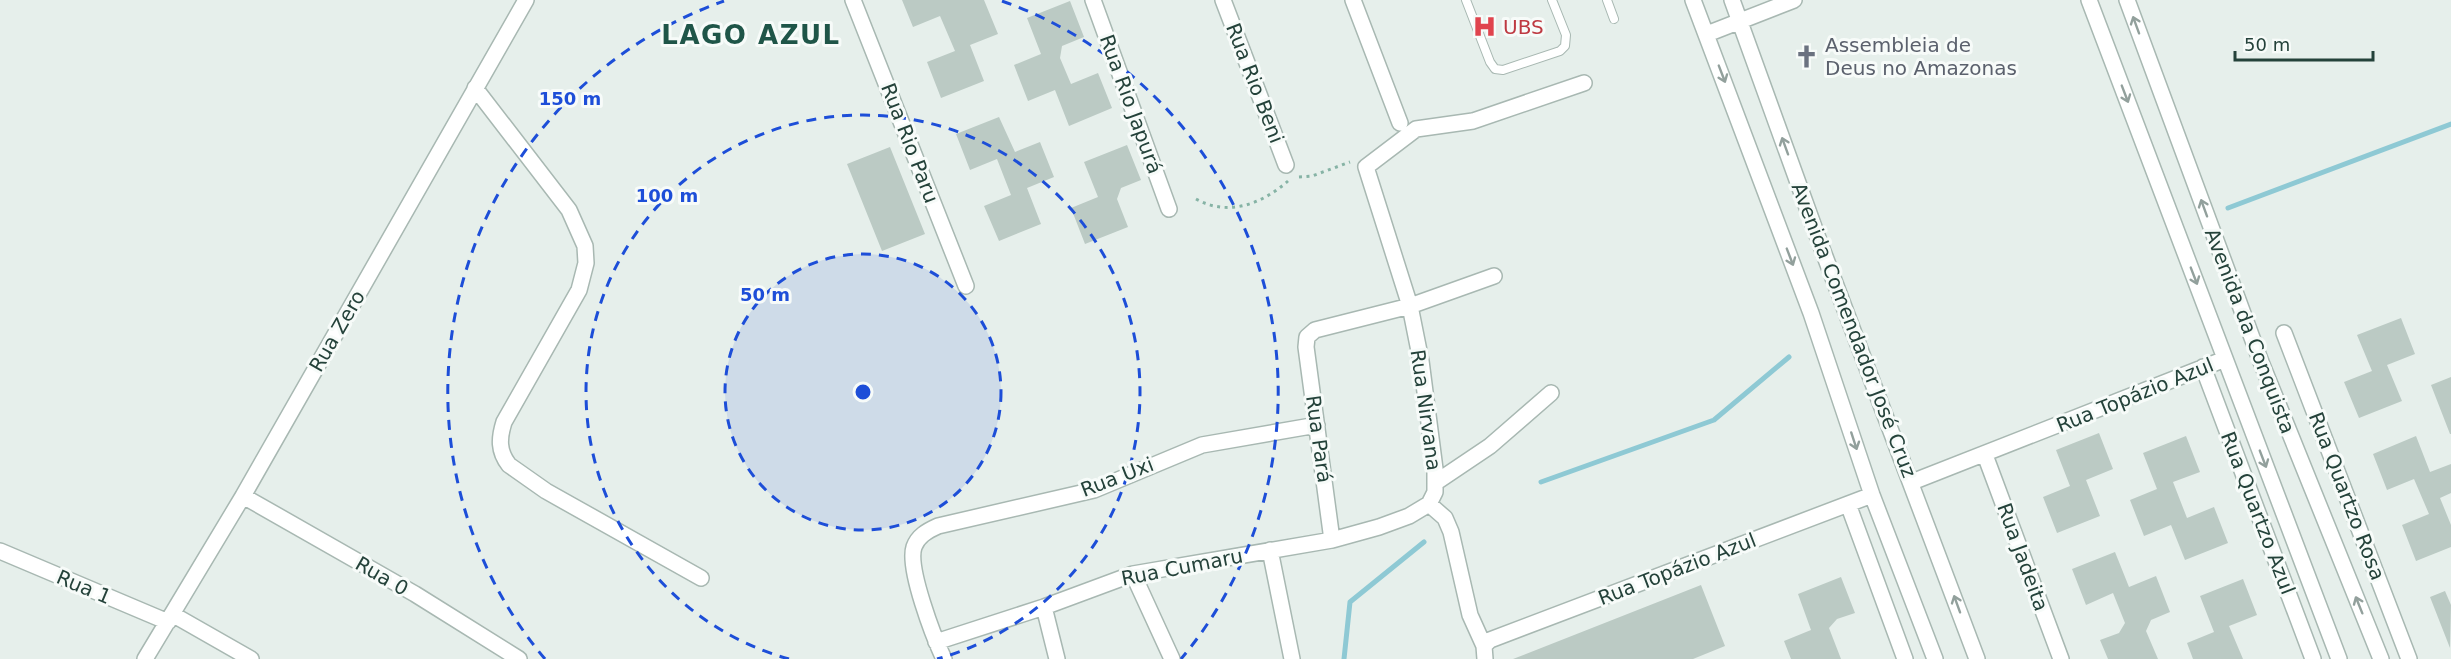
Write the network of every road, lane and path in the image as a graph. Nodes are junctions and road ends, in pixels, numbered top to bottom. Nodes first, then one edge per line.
1 (526, 0) edge
2 (853, 0) edge
3 (1093, 0) edge
4 (1223, 0) edge
5 (1353, 0) edge
6 (1466, 0) edge
7 (1552, 0) edge
8 (1606, 0) edge
9 (1693, 0) edge
10 (1732, 0) edge
11 (1794, 0) edge
12 (2089, 0) edge
13 (2127, 0) edge
14 (1614, 19) dead end
15 (1740, 21) junction
16 (1707, 34) junction
17 (1584, 82) dead end
18 (475, 88) junction
19 (1400, 123) dead end
20 (1286, 165) dead end
21 (1366, 167) junction
22 (1196, 199) dead end
23 (1169, 209) dead end
24 (1494, 276) dead end
25 (966, 286) dead end
26 (1410, 306) junction
27 (2284, 333) dead end
28 (2225, 359) junction
29 (2203, 367) junction
30 (1551, 393) dead end
31 (1317, 425) junction
32 (1985, 455) junction
33 (1435, 483) junction
34 (1912, 483) junction
35 (1872, 495) junction
36 (243, 496) junction
37 (1429, 504) junction
38 (1848, 504) junction
39 (1332, 540) junction
40 (1270, 550) junction
41 (0, 551) edge
42 (1133, 574) junction
43 (701, 578) dead end
44 (1044, 607) junction
45 (170, 618) junction
46 (936, 642) junction
47 (1485, 652) edge
48 (145, 659) edge
49 (251, 659) edge
50 (519, 659) edge
51 (944, 659) edge
52 (1056, 659) edge
53 (1172, 659) edge
54 (1292, 659) edge
55 (1905, 659) edge
56 (1935, 659) edge
57 (1977, 659) edge
58 (2061, 659) edge
59 (2313, 659) edge
60 (2339, 659) edge
61 (2380, 659) edge
62 (2409, 659) edge

1 - 18 street, Rua Zero
2 - 25 street, Rua Rio Paru
3 - 23 street, Rua Rio Japurá
4 - 20 street, Rua Rio Beni
5 - 19 street
6 - 7 lane
8 - 14 lane
9 - 16 street, Avenida Comendador José Cruz
10 - 15 street, Avenida Comendador José Cruz
11 - 15 street
12 -> 28 street, Avenida da Conquista
61 -> 13 street, Avenida da Conquista
15 - 16 street
34 -> 15 street, Avenida Comendador José Cruz
16 -> 35 street, Avenida Comendador José Cruz
17 - 21 street
18 - 36 street, Rua Zero
18 - 43 street
21 - 22 path
21 - 26 street, Rua Nirvana
24 - 26 street
26 - 31 street, Rua Pará
26 - 33 street, Rua Nirvana
27 - 62 street, Rua Quartzo Rosa
28 - 29 street, Rua Topázio Azul
28 -> 60 street, Avenida da Conquista
29 - 32 street, Rua Topázio Azul
29 - 59 street, Rua Quartzo Azul
30 - 33 street
31 - 39 street, Rua Pará
31 - 46 street, Rua Uxi
32 - 34 street, Rua Topázio Azul
32 - 58 street, Rua Jadeita
33 - 37 street, Rua Nirvana
57 -> 34 street, Avenida Comendador José Cruz
35 - 38 street, Rua Topázio Azul
35 - 56 street, Avenida Comendador José Cruz
36 - 45 street, Rua Zero
36 - 50 street, Rua 0
37 - 39 street, Rua Cumaru
37 - 47 street
38 - 47 street, Rua Topázio Azul
38 - 55 street
39 - 40 street, Rua Cumaru
40 - 42 street, Rua Cumaru
40 - 54 street
41 - 45 street, Rua 1
42 - 44 street, Rua Cumaru
42 - 53 street
44 - 46 street, Rua Cumaru
44 - 52 street
45 - 48 street, Rua Zero
45 - 49 street, Rua 1
46 - 51 street

